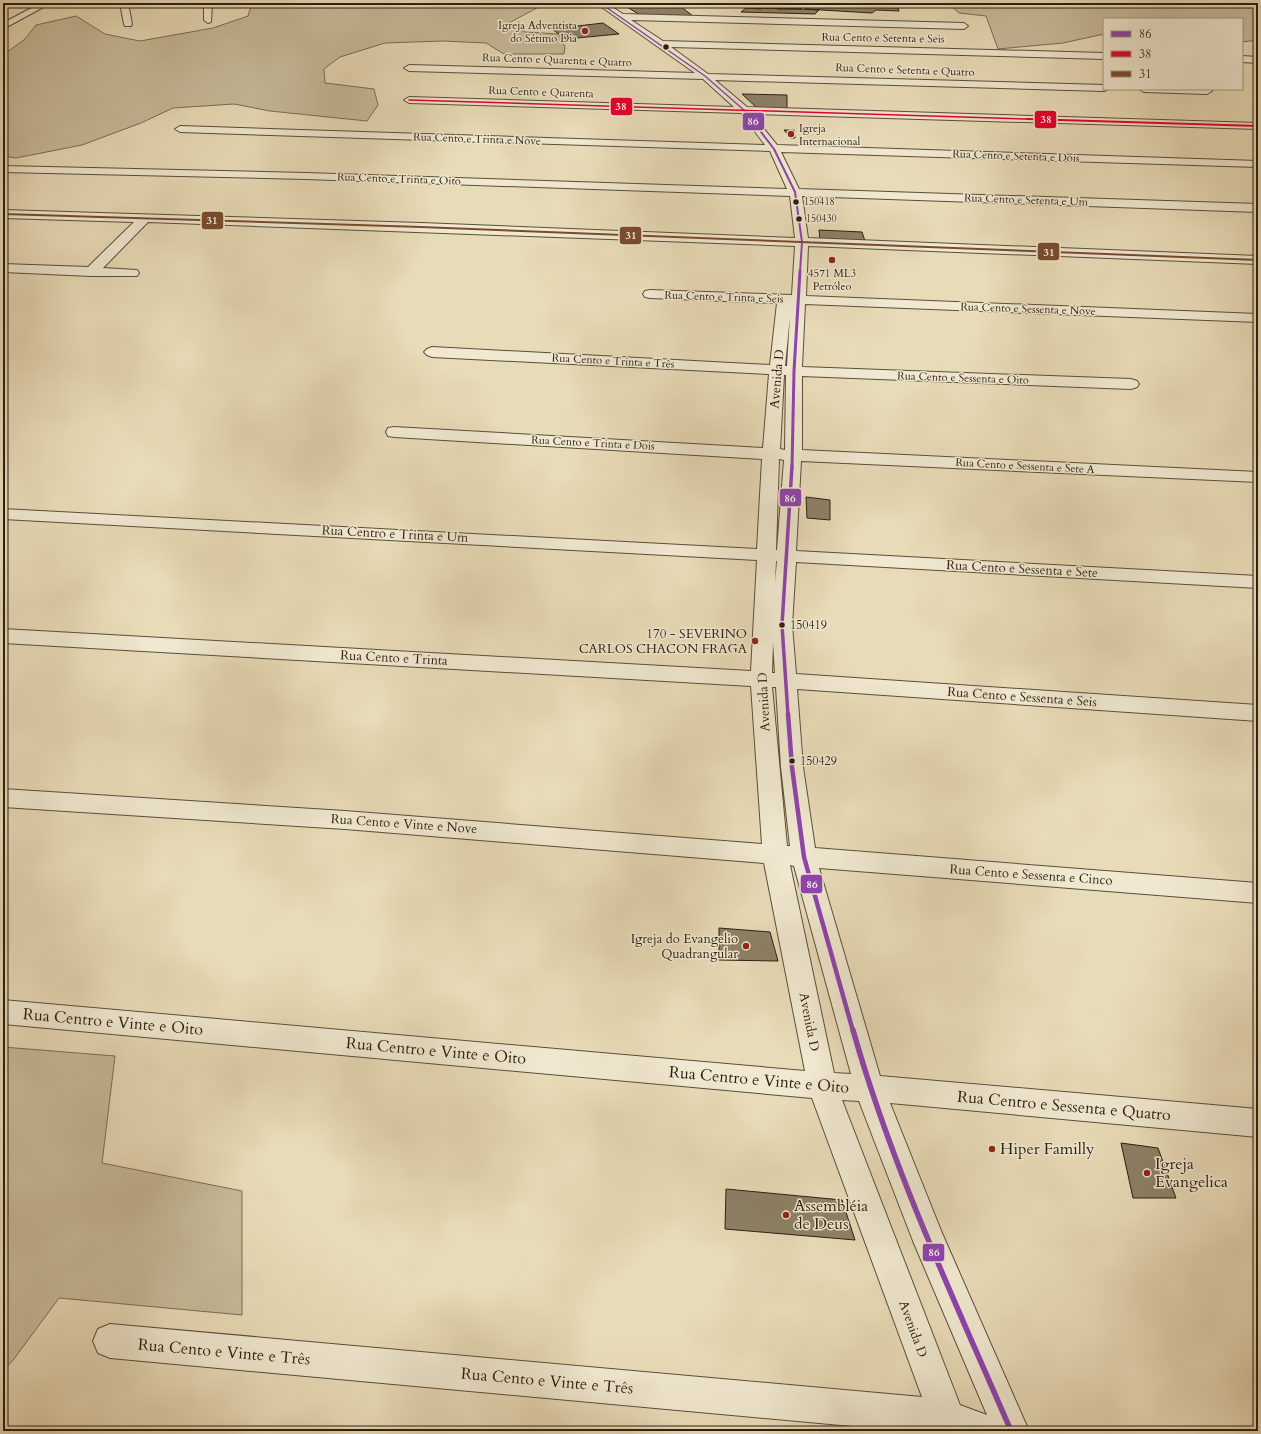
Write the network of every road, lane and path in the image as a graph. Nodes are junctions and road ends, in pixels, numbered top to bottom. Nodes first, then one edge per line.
1 (47, 3) edge
2 (124, 3) edge
3 (208, 3) edge
4 (612, 12) edge
5 (208, 20) dead end
6 (128, 24) dead end
7 (3, 26) edge
8 (964, 26) dead end
9 (662, 44) junction
10 (1103, 56) edge
11 (1243, 59) edge
12 (1258, 60) edge
13 (409, 68) dead end
14 (697, 76) junction
15 (1103, 88) edge
16 (1176, 90) edge
17 (1207, 91) dead end
18 (409, 100) dead end
19 (736, 110) junction
20 (1258, 126) edge
21 (180, 129) dead end
22 (767, 148) junction
23 (1258, 164) edge
24 (3, 169) edge
25 (789, 192) junction
26 (1258, 208) edge
27 (3, 214) edge
28 (145, 218) junction
29 (795, 242) junction
30 (1258, 260) edge
31 (3, 268) edge
32 (91, 272) junction
33 (132, 273) dead end
34 (650, 294) dead end
35 (792, 299) junction
36 (1258, 318) edge
37 (432, 352) dead end
38 (785, 371) junction
39 (1131, 384) dead end
40 (394, 432) dead end
41 (770, 454) junction
42 (792, 455) junction
43 (1258, 477) edge
44 (3, 514) edge
45 (777, 556) junction
46 (1258, 582) edge
47 (3, 636) edge
48 (761, 679) junction
49 (785, 681) junction
50 (1258, 713) edge
51 (3, 798) edge
52 (775, 854) junction
53 (804, 857) junction
54 (1258, 893) edge
55 (3, 1012) edge
56 (822, 1086) junction
57 (869, 1088) junction
58 (1258, 1123) edge
59 (110, 1341) dead end
60 (949, 1424) edge
61 (981, 1431) edge
62 (1011, 1431) edge

1 - 7 street
2 - 6 street
3 - 5 street
4 - 8 street
4 - 9 street, Avenida D
4 - 14 street, Avenida D
9 - 10 street, Rua Cento e Setenta e Seis
9 - 14 street, Avenida D
11 - 12 street
13 - 14 street, Rua Cento e Quarenta e Quatro
14 - 15 street, Rua Cento e Setenta e Quatro
14 - 19 street, Avenida D
16 - 17 street
18 - 19 street, Rua Cento e Quarenta
19 - 20 street, Rua Cento e Quarenta
19 - 22 street, Avenida D
21 - 22 street, Rua Cento e Trinta e Nove
22 - 23 street, Rua Cento e Setenta e Dois
22 - 25 street, Avenida D
24 - 25 street, Rua Cento e Trinta e Oito
25 - 26 street, Rua Cento e Setenta e Um
25 - 29 street, Avenida D
27 - 28 street
28 - 29 street
28 - 32 street
29 - 30 street
29 - 35 street, Avenida D
31 - 32 street
32 - 33 street
34 - 35 street, Rua Cento e Trinta e Seis
35 - 36 street, Rua Cento e Sessenta e Nove
35 - 38 street, Avenida D
37 - 38 street, Rua Cento e Trinta e Três
38 - 39 street, Rua Cento e Sessenta e Oito
38 - 41 street, Avenida D
38 - 42 street, Avenida D
40 - 41 street, Rua Cento e Trinta e Dois
41 - 42 street, Rua Cento e Trinta e Dois
41 - 45 street, Avenida D
42 - 43 street, Rua Cento e Sessenta e Sete A
42 - 45 street, Avenida D
44 - 45 street, Rua Centro e Trinta e Um
45 - 46 street, Rua Cento e Sessenta e Sete
45 - 48 street, Avenida D
45 - 49 street, Avenida D
47 - 48 street, Rua Cento e Trinta
48 - 49 street, Rua Cento e Trinta
48 - 52 street, Avenida D
49 - 50 street, Rua Cento e Sessenta e Seis
49 - 53 street, Avenida D
51 - 52 street, Rua Cento e Vinte e Nove
52 - 53 street, Rua Cento e Vinte e Nove
52 - 56 street, Avenida D
53 - 54 street, Rua Cento e Sessenta e Cinco
53 - 57 street, Avenida D
55 - 56 street, Rua Centro e Vinte e Oito
56 - 57 street, Rua Centro e Vinte e Oito
56 - 60 street, Avenida D
57 - 58 street, Rua Centro e Sessenta e Quatro
57 - 62 street, Avenida D
59 - 60 street, Rua Cento e Vinte e Três
60 - 61 street, Rua Cento e Vinte e Três

